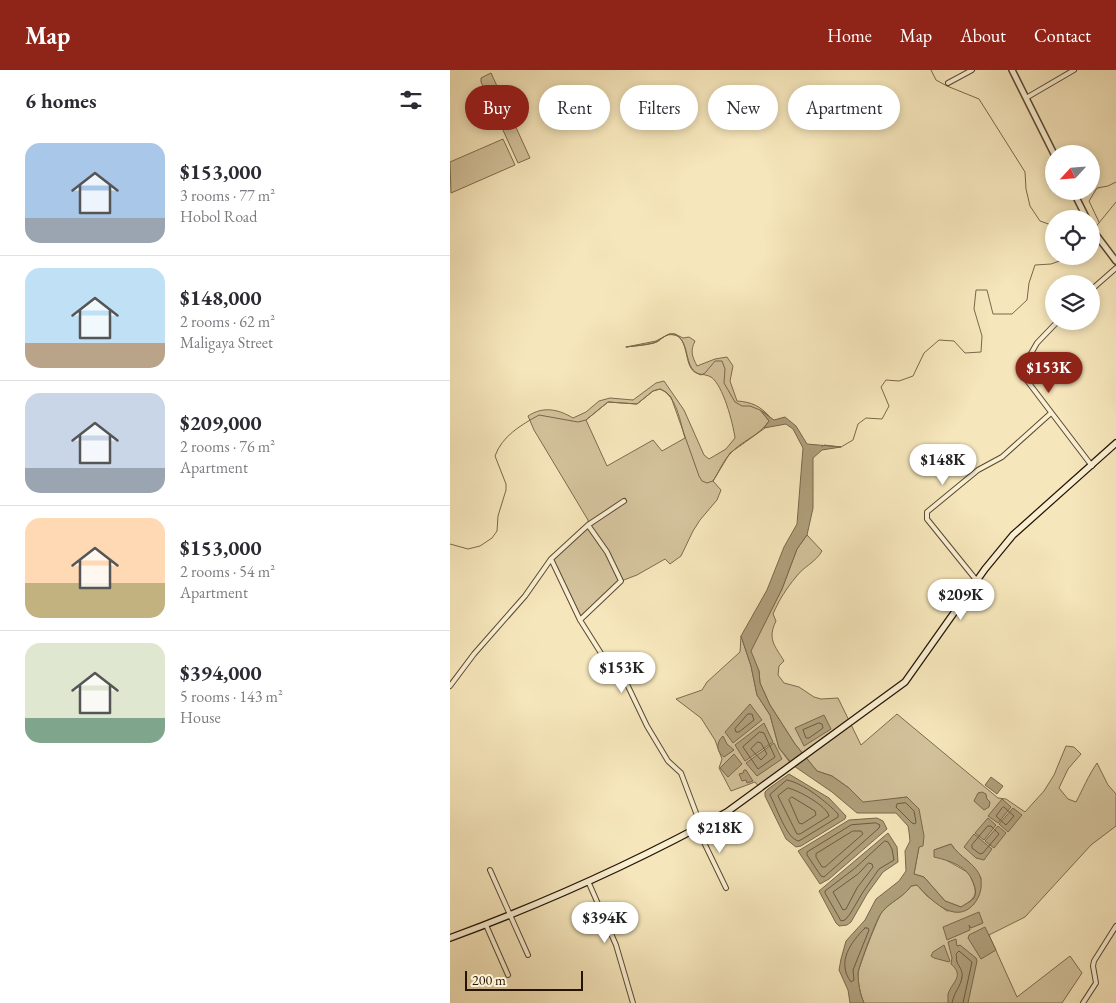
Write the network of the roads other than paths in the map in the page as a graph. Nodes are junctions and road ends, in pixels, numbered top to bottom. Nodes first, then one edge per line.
1 (972, 70) edge
2 (1012, 70) edge
3 (1074, 70) edge
4 (948, 83) dead end
5 (1026, 98) junction
6 (1050, 145) edge
7 (1100, 240) edge
8 (1116, 261) edge
9 (1116, 268) edge
10 (1100, 282) edge
11 (1049, 330) edge
12 (1051, 413) junction
13 (1116, 443) edge
14 (1092, 466) junction
15 (624, 501) dead end
16 (588, 525) junction
17 (552, 558) junction
18 (977, 581) junction
19 (580, 620) junction
20 (450, 686) edge
21 (699, 827) junction
22 (490, 870) dead end
23 (588, 881) junction
24 (726, 888) dead end
25 (509, 915) junction
26 (486, 925) junction
27 (1116, 926) edge
28 (450, 938) edge
29 (528, 955) dead end
30 (508, 975) dead end
31 (633, 1003) edge
32 (1083, 1003) edge

1 - 4 street
2 - 5 street
3 - 5 street
5 - 6 street
7 - 8 street
9 - 10 street
11 - 12 street
12 - 14 street
12 - 18 street
13 - 14 main road
14 - 18 main road
15 - 16 street
16 - 17 street
16 - 19 street
17 - 19 street
17 - 20 street
18 - 21 main road
19 - 21 street
21 - 23 main road
21 - 24 street
22 - 25 street
23 - 25 main road
23 - 31 street
25 - 26 main road
25 - 29 street
26 - 28 main road
26 - 30 street
27 - 32 street

